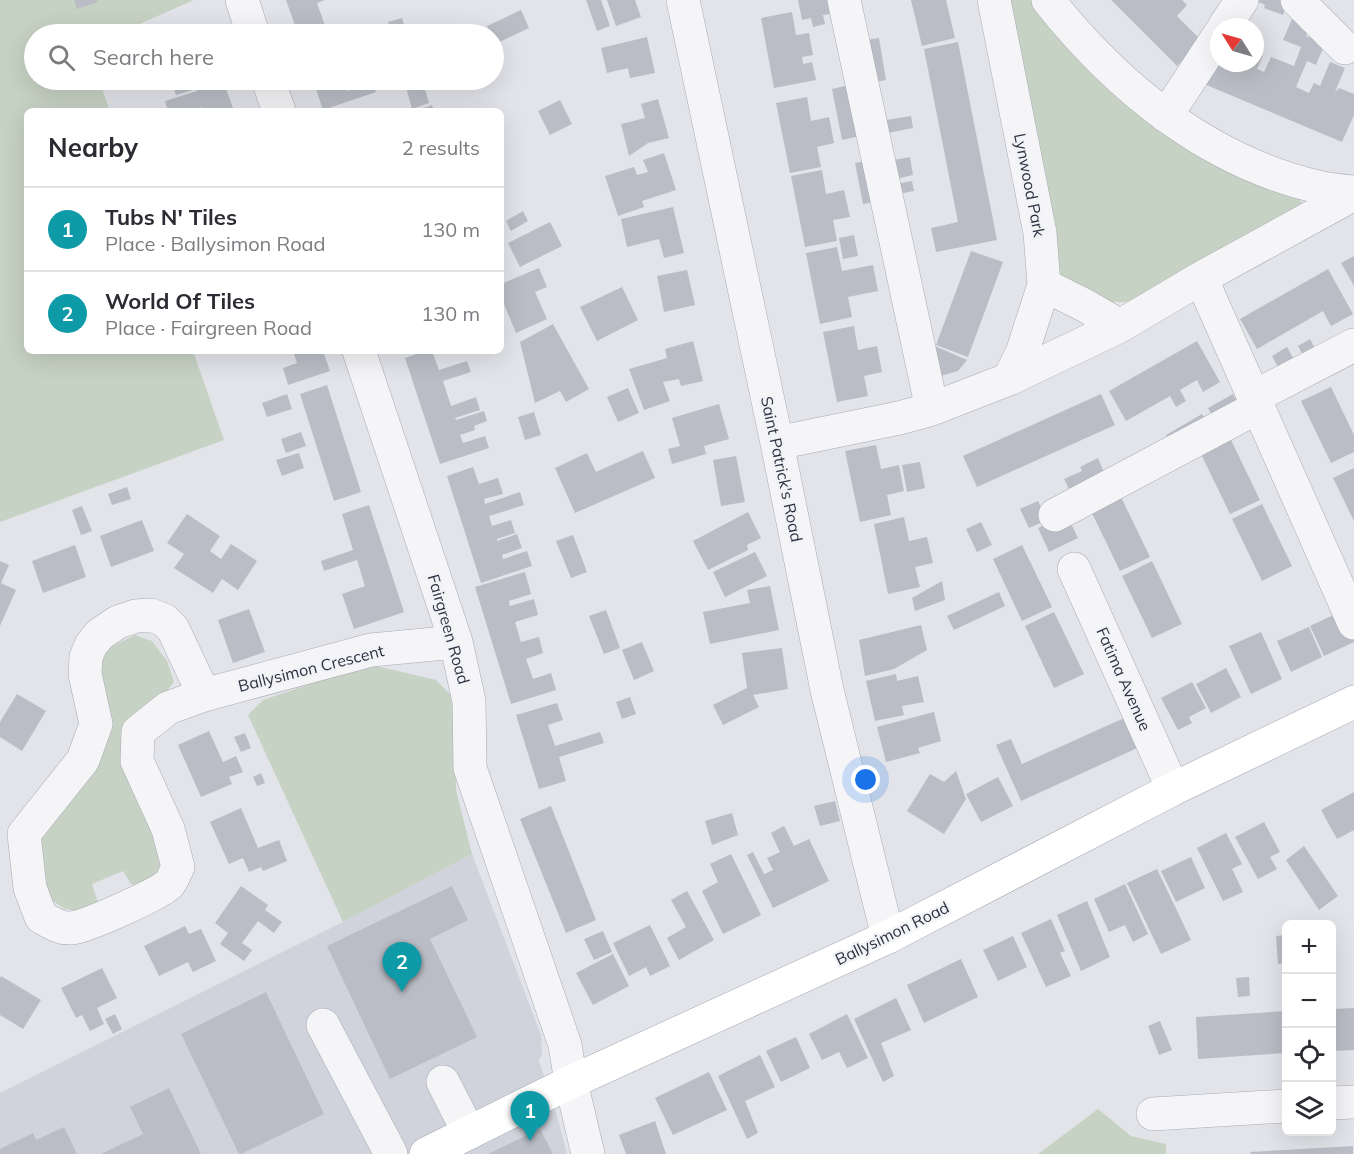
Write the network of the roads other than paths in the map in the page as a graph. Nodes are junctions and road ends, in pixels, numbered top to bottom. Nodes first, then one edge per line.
1 (242, 0) edge
2 (683, 0) edge
3 (844, 0) edge
4 (994, 0) edge
5 (1048, 0) edge
6 (1242, 0) edge
7 (1296, 0) edge
8 (1230, 18) edge
9 (250, 24) edge
10 (1345, 48) dead end
11 (1210, 49) edge
12 (272, 90) edge
13 (278, 108) edge
14 (1166, 116) junction
15 (1354, 193) edge
16 (1201, 278) junction
17 (1044, 285) junction
18 (1120, 326) junction
19 (1354, 345) edge
20 (360, 354) edge
21 (1009, 379) junction
22 (1256, 402) junction
23 (932, 409) junction
24 (777, 443) junction
25 (1055, 515) dead end
26 (1074, 569) dead end
27 (1354, 623) edge
28 (456, 642) junction
29 (204, 695) junction
30 (1354, 702) edge
31 (1173, 789) junction
32 (888, 937) junction
33 (323, 1025) dead end
34 (443, 1082) dead end
35 (571, 1082) junction
36 (1354, 1102) edge
37 (1336, 1103) edge
38 (1282, 1106) edge
39 (1154, 1114) dead end
40 (469, 1133) junction
41 (391, 1154) edge
42 (426, 1154) edge
43 (588, 1154) edge

1 - 9 street
2 - 24 street, Saint Patrick's Road
3 - 23 street
4 - 17 street, Lynwood Park
5 - 14 street
6 - 8 street
7 - 10 street
11 - 14 street
12 - 13 street
14 - 15 street
15 - 16 street
16 - 18 street
16 - 22 street
17 - 18 street
17 - 21 street
18 - 21 street
19 - 22 street
20 - 28 street, Fairgreen Road
21 - 23 street
22 - 25 street
22 - 27 street
23 - 24 street
24 - 32 street, Saint Patrick's Road
26 - 31 street, Fatima Avenue
28 - 29 street, Ballysimon Crescent
28 - 35 street, Fairgreen Road
29 - 29 street, Ballysimon Crescent
30 - 31 main road, Ballysimon Road
31 - 32 main road, Ballysimon Road
32 - 35 main road, Ballysimon Road
33 - 41 street
34 - 40 street
35 - 40 main road, Ballysimon Road
35 - 43 street, Fairgreen Road
36 - 37 street
38 - 39 street
40 - 42 main road, Ballysimon Road

